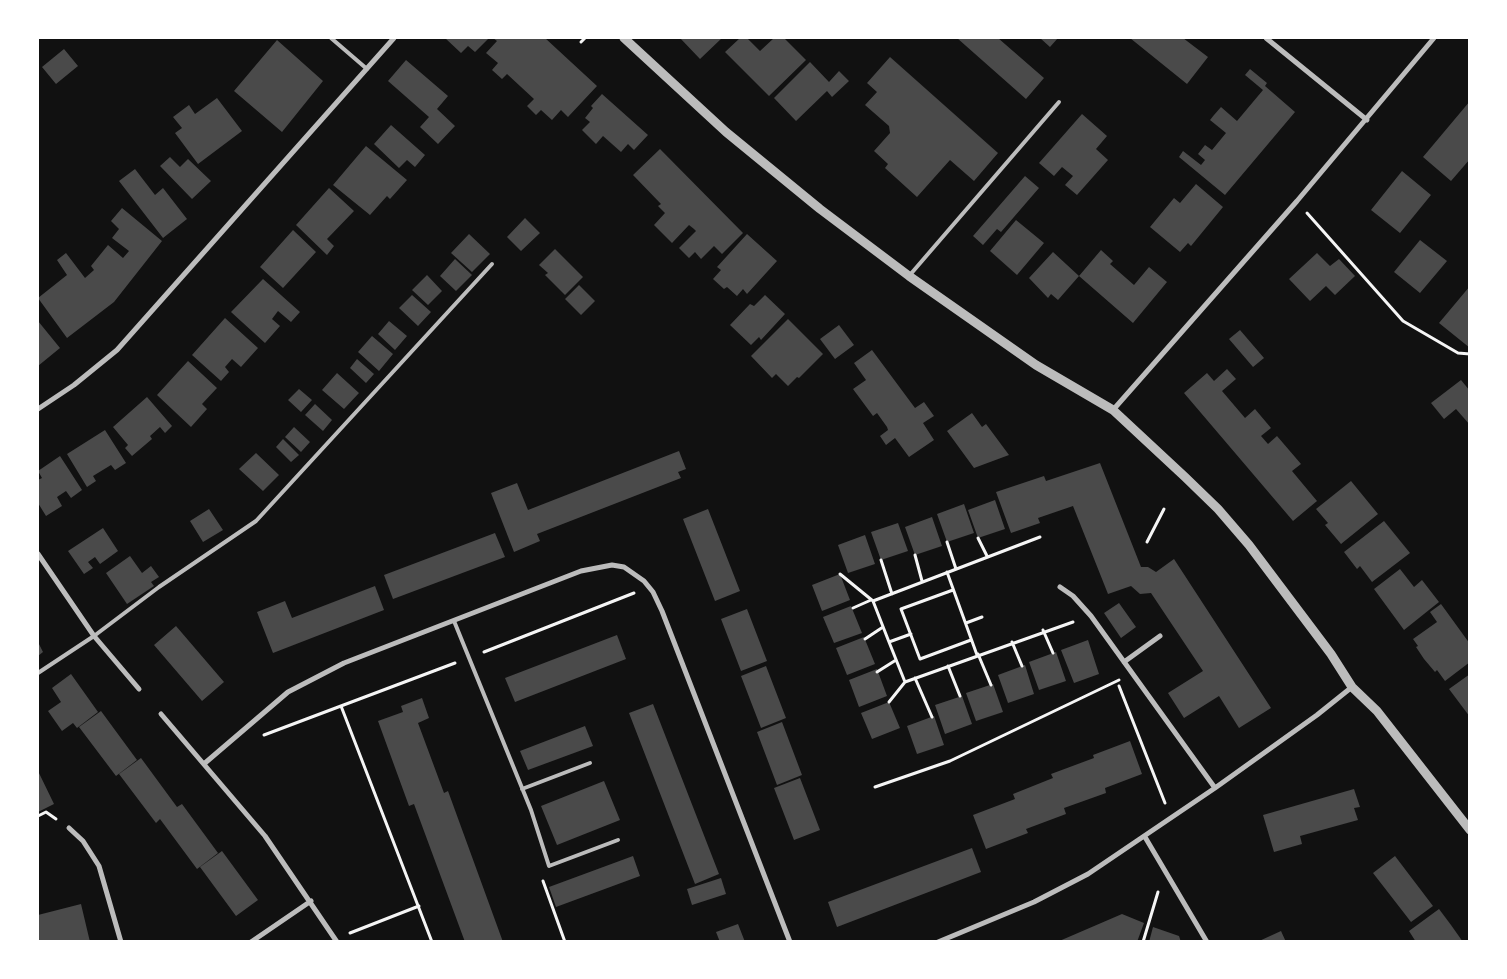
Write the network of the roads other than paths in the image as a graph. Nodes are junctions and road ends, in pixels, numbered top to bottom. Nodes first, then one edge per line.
1 (331, 38) edge
2 (394, 38) edge
3 (624, 38) edge
4 (1266, 38) edge
5 (1434, 38) edge
6 (366, 69) junction
7 (1059, 102) dead end
8 (1367, 120) junction
9 (492, 264) dead end
10 (909, 276) junction
11 (38, 409) edge
12 (1113, 410) junction
13 (38, 554) edge
14 (1060, 587) dead end
15 (454, 621) junction
16 (94, 636) junction
17 (1160, 636) dead end
18 (1124, 662) junction
19 (38, 674) edge
20 (1352, 687) junction
21 (139, 689) dead end
22 (161, 714) dead end
23 (205, 763) junction
24 (590, 763) dead end
25 (1215, 788) junction
26 (522, 789) junction
27 (69, 828) dead end
28 (1470, 830) edge
29 (1145, 837) junction
30 (618, 840) dead end
31 (311, 901) junction
32 (336, 940) edge
33 (121, 942) edge
34 (251, 942) edge
35 (790, 942) edge
36 (938, 942) edge
37 (1207, 942) edge

1 - 6 lane
2 - 6 street
3 - 10 street
4 - 8 street
5 - 8 street
6 - 11 street
7 - 10 lane
8 - 12 street
9 - 16 lane
10 - 12 street
12 - 20 street
13 - 16 street
14 - 18 street
15 - 23 street
15 - 26 lane
15 - 35 street
16 - 19 lane
16 - 21 street
17 - 18 street
18 - 25 street
20 - 25 street
20 - 28 street
22 - 23 street
23 - 31 street
24 - 26 lane
25 - 29 street
26 - 30 lane
27 - 33 street
29 - 36 street
29 - 37 street
31 - 32 street
31 - 34 street

